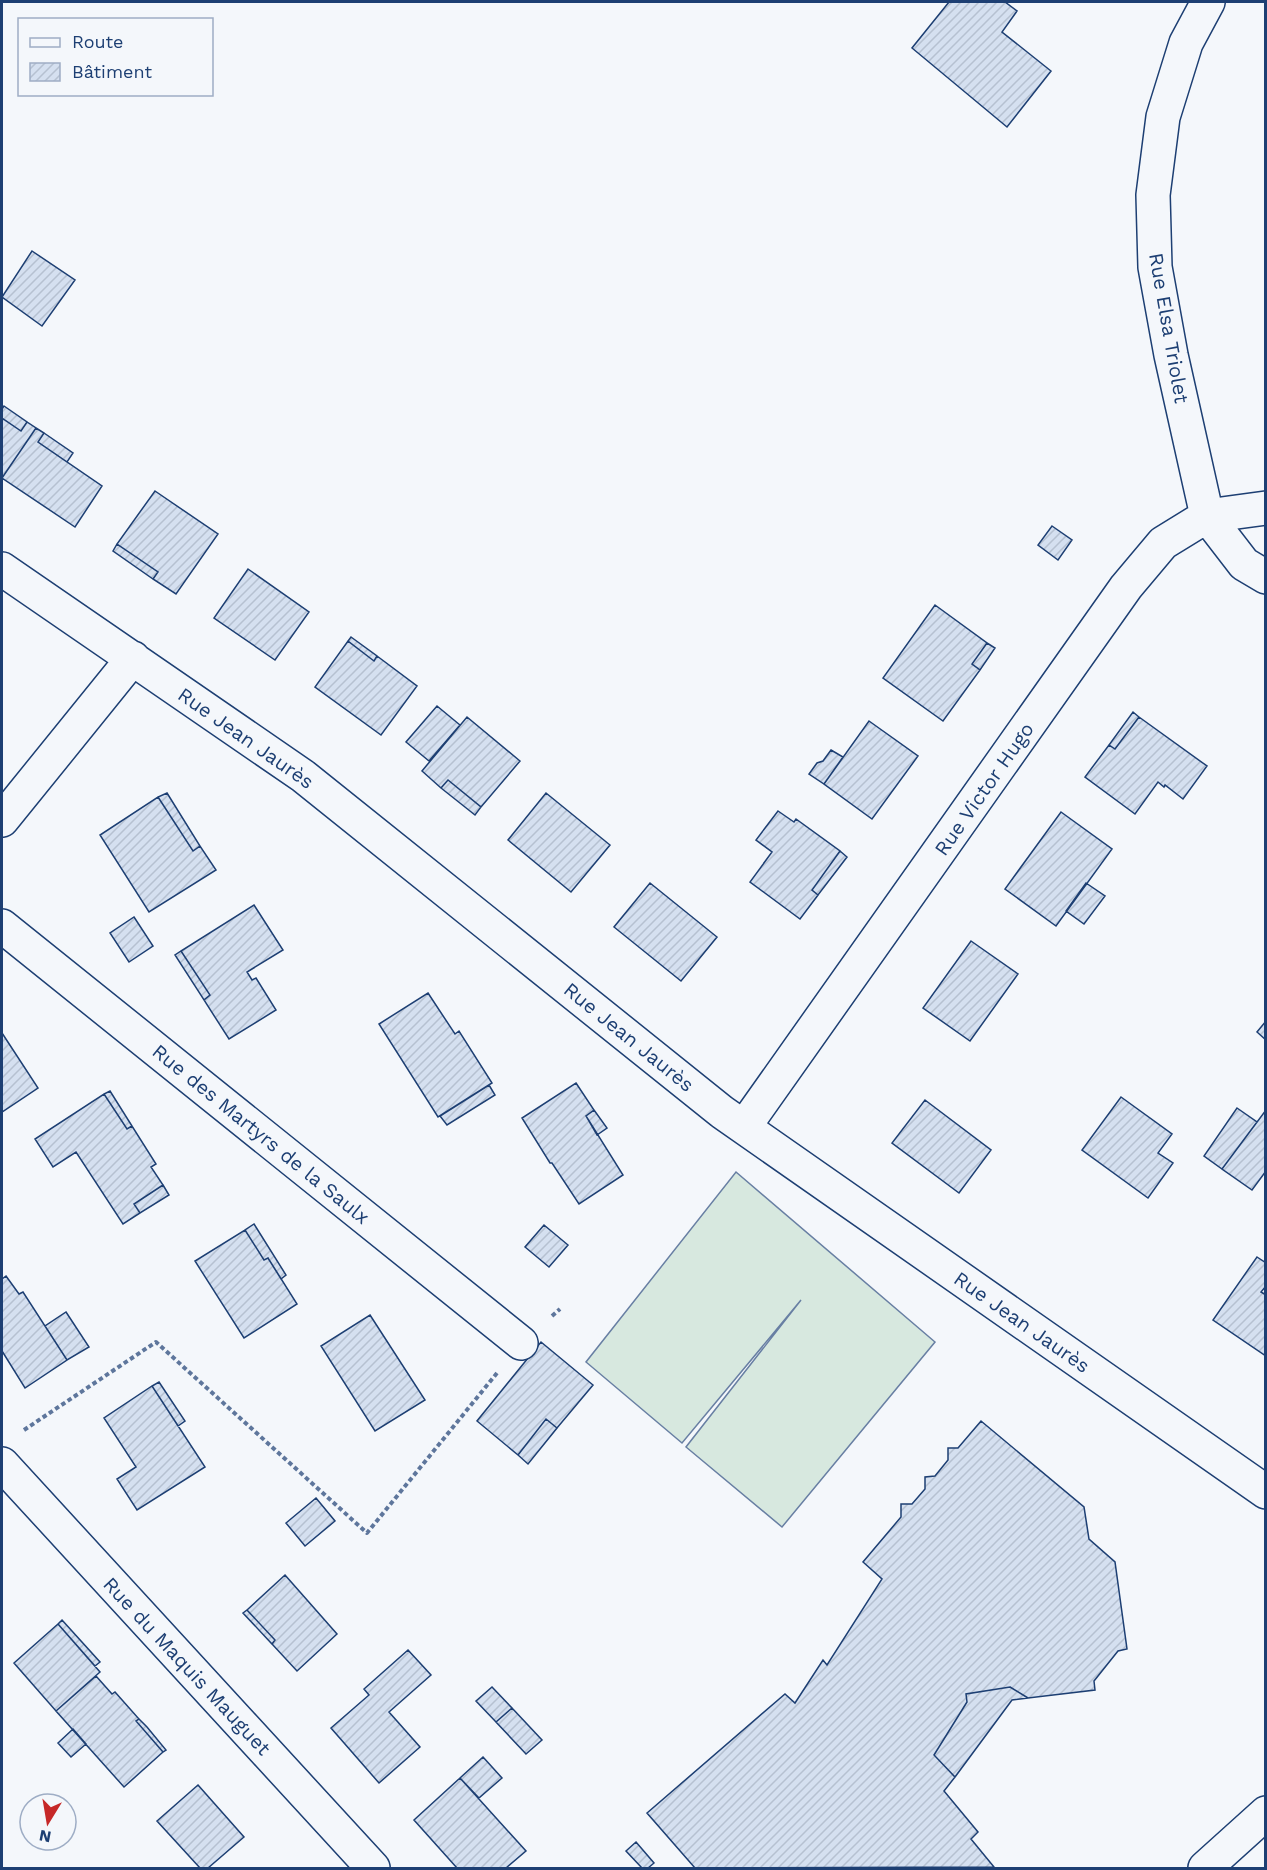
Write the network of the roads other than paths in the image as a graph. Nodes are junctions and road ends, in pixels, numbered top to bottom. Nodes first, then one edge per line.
1 (1208, 2) edge
2 (1266, 508) edge
3 (1207, 516) junction
4 (2, 569) edge
5 (1266, 577) edge
6 (133, 658) junction
7 (2, 819) edge
8 (2, 926) edge
9 (744, 1127) junction
10 (521, 1343) road end
11 (2, 1464) edge
12 (1266, 1492) edge
13 (1266, 1813) edge
14 (373, 1869) edge
15 (1205, 1869) edge

1 - 3 street, Rue Elsa Triolet
2 - 3 street, Rue Victor Hugo
3 - 5 street
3 - 9 street, Rue Victor Hugo
4 - 6 street, Rue Jean Jaurès
6 - 7 street
6 - 9 street, Rue Jean Jaurès
8 - 10 street, Rue des Martyrs de la Saulx
9 - 12 street, Rue Jean Jaurès
11 - 14 street, Rue du Maquis Mauguet
13 - 15 street

